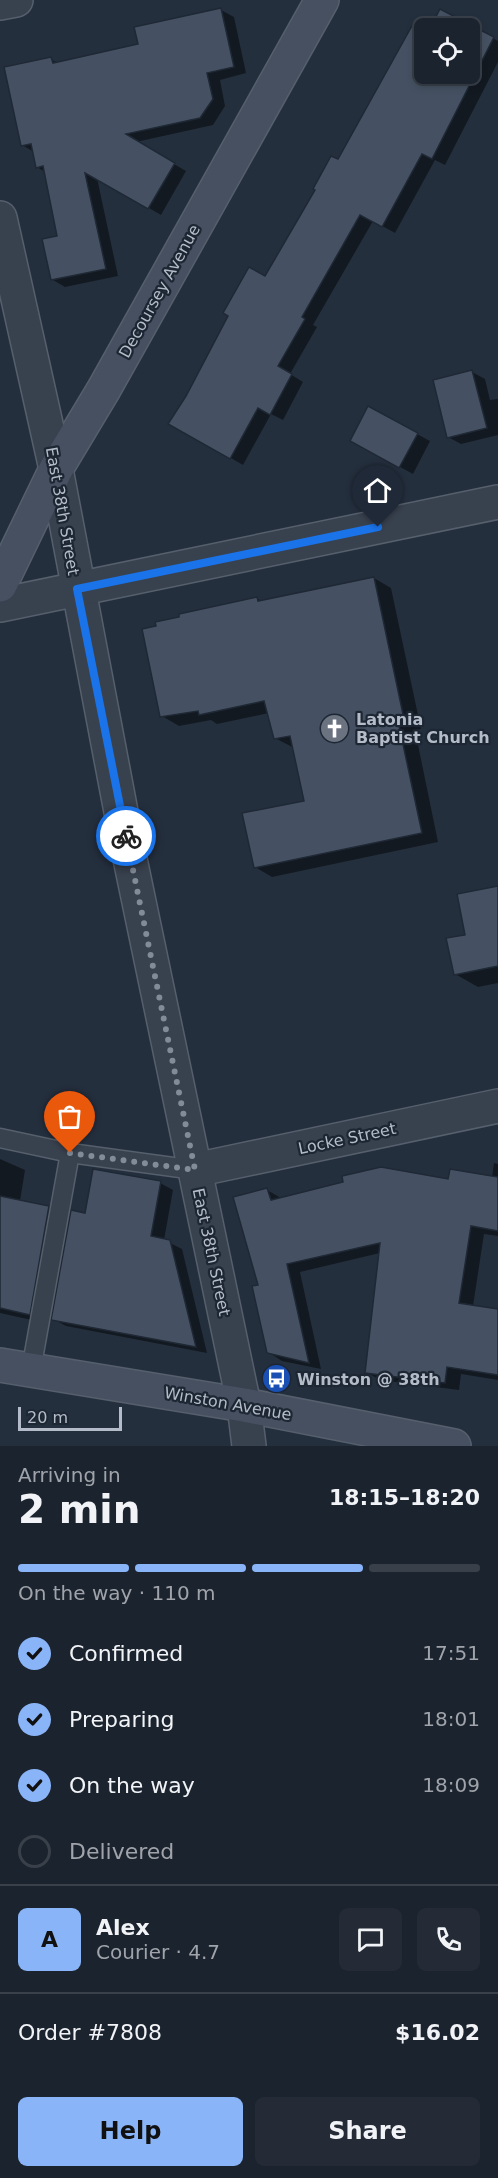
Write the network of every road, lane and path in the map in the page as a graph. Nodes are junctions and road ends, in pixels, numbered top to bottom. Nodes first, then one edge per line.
1 (16, 0) edge
2 (322, 0) edge
3 (0, 3) edge
4 (0, 218) edge
5 (56, 469) junction
6 (498, 502) edge
7 (0, 585) edge
8 (77, 589) junction
9 (0, 605) edge
10 (498, 1106) edge
11 (0, 1138) edge
12 (70, 1153) junction
13 (195, 1170) junction
14 (16, 1368) edge
15 (244, 1405) junction
16 (249, 1446) edge
17 (454, 1446) edge

1 - 3 street
2 - 5 main road, Decoursey Avenue
4 - 5 street, East 38th Street
5 - 7 main road, Decoursey Avenue
5 - 8 street, East 38th Street
6 - 8 street
8 - 9 street
8 - 13 street, East 38th Street
10 - 13 street, Locke Street
11 - 12 lane
12 - 13 lane
12 - 14 lane
13 - 15 street, East 38th Street
14 - 15 main road, Winston Avenue
15 - 16 street, East 38th Street
15 - 17 main road, Winston Avenue

